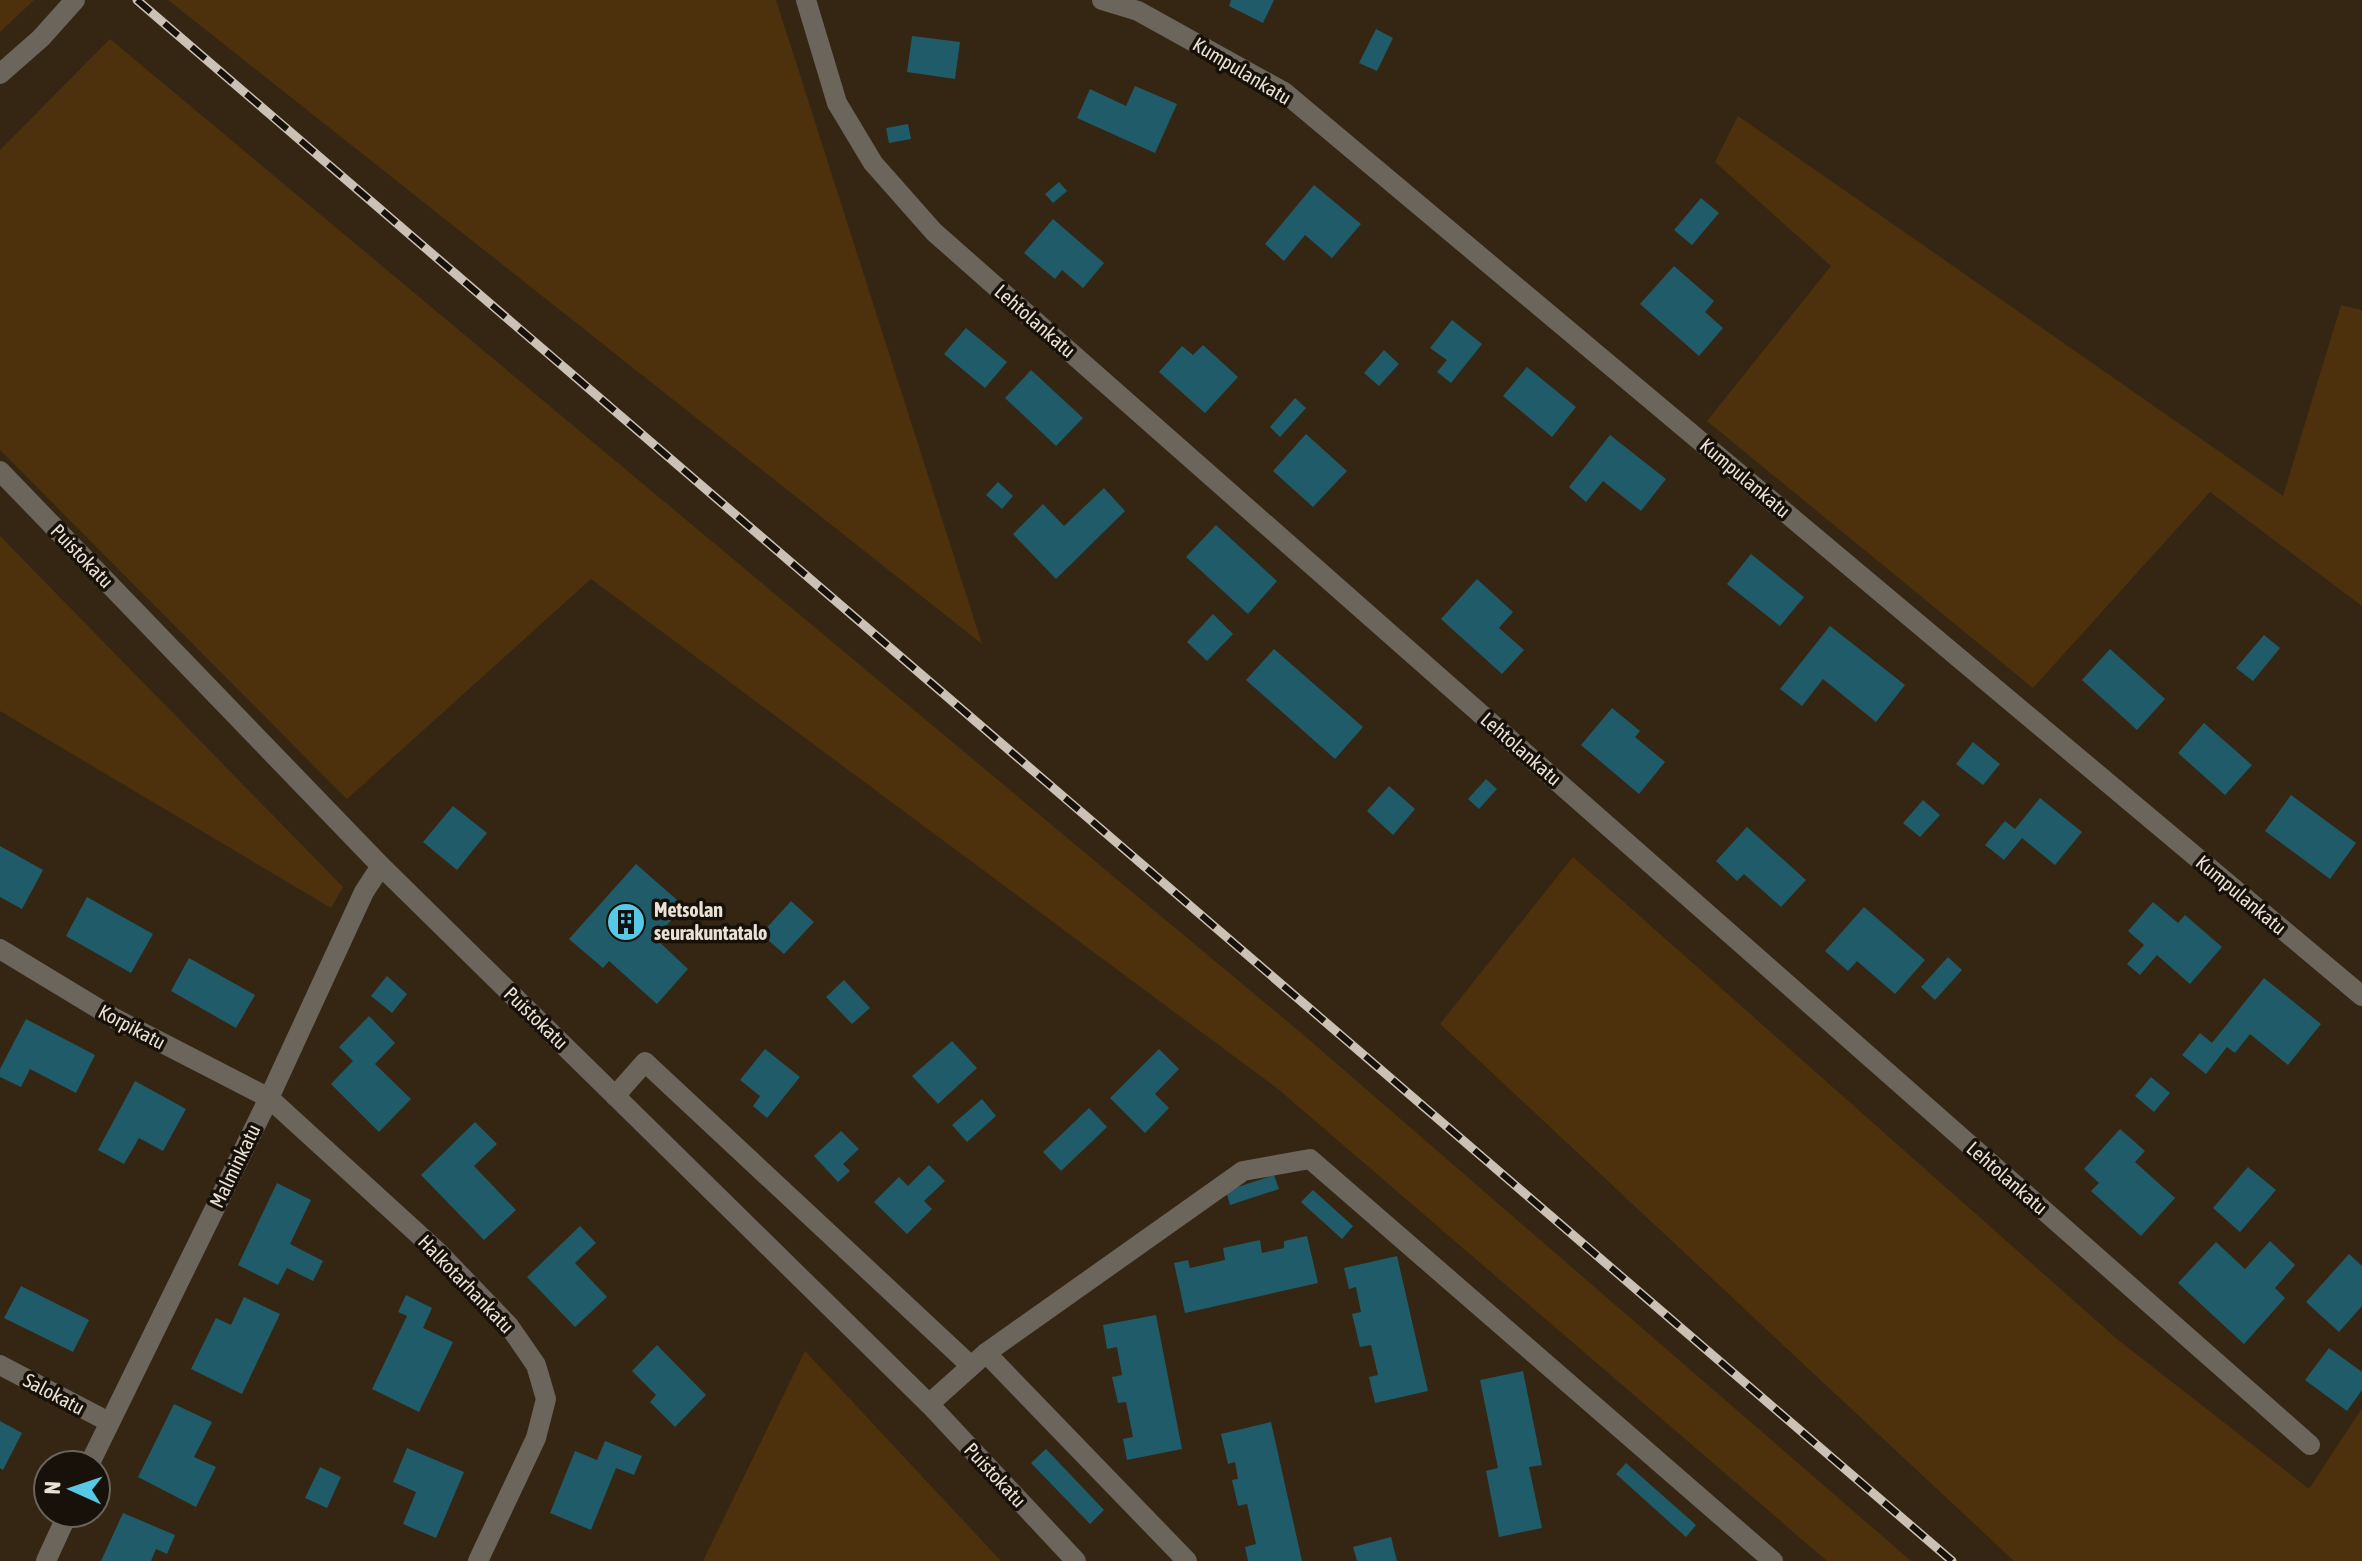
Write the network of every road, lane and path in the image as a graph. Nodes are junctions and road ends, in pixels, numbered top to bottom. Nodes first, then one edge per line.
1 (75, 0) edge
2 (806, 0) edge
3 (1102, 0) edge
4 (1143, 6) edge
5 (0, 74) edge
6 (0, 471) edge
7 (381, 866) junction
8 (0, 949) edge
9 (2362, 996) edge
10 (615, 1096) junction
11 (269, 1098) junction
12 (978, 1359) junction
13 (0, 1365) edge
14 (929, 1404) junction
15 (109, 1422) junction
16 (2310, 1445) dead end
17 (96, 1449) edge
18 (61, 1529) edge
19 (46, 1561) edge
20 (478, 1561) edge
21 (1076, 1561) edge
22 (1187, 1561) edge
23 (1773, 1561) edge

1 - 5 street
2 - 16 street, Lehtolankatu
3 - 4 street, Kumpulankatu
4 - 9 street, Kumpulankatu
6 - 7 street, Puistokatu
7 - 10 street, Puistokatu
7 - 11 street, Malminkatu
8 - 11 street, Korpikatu
10 - 12 street
10 - 14 street, Puistokatu
11 - 15 street, Malminkatu
11 - 20 street, Halkotarhankatu
12 - 14 street
12 - 22 street
12 - 23 street
13 - 15 street, Salokatu
14 - 21 street, Puistokatu
15 - 17 street, Malminkatu
18 - 19 street

